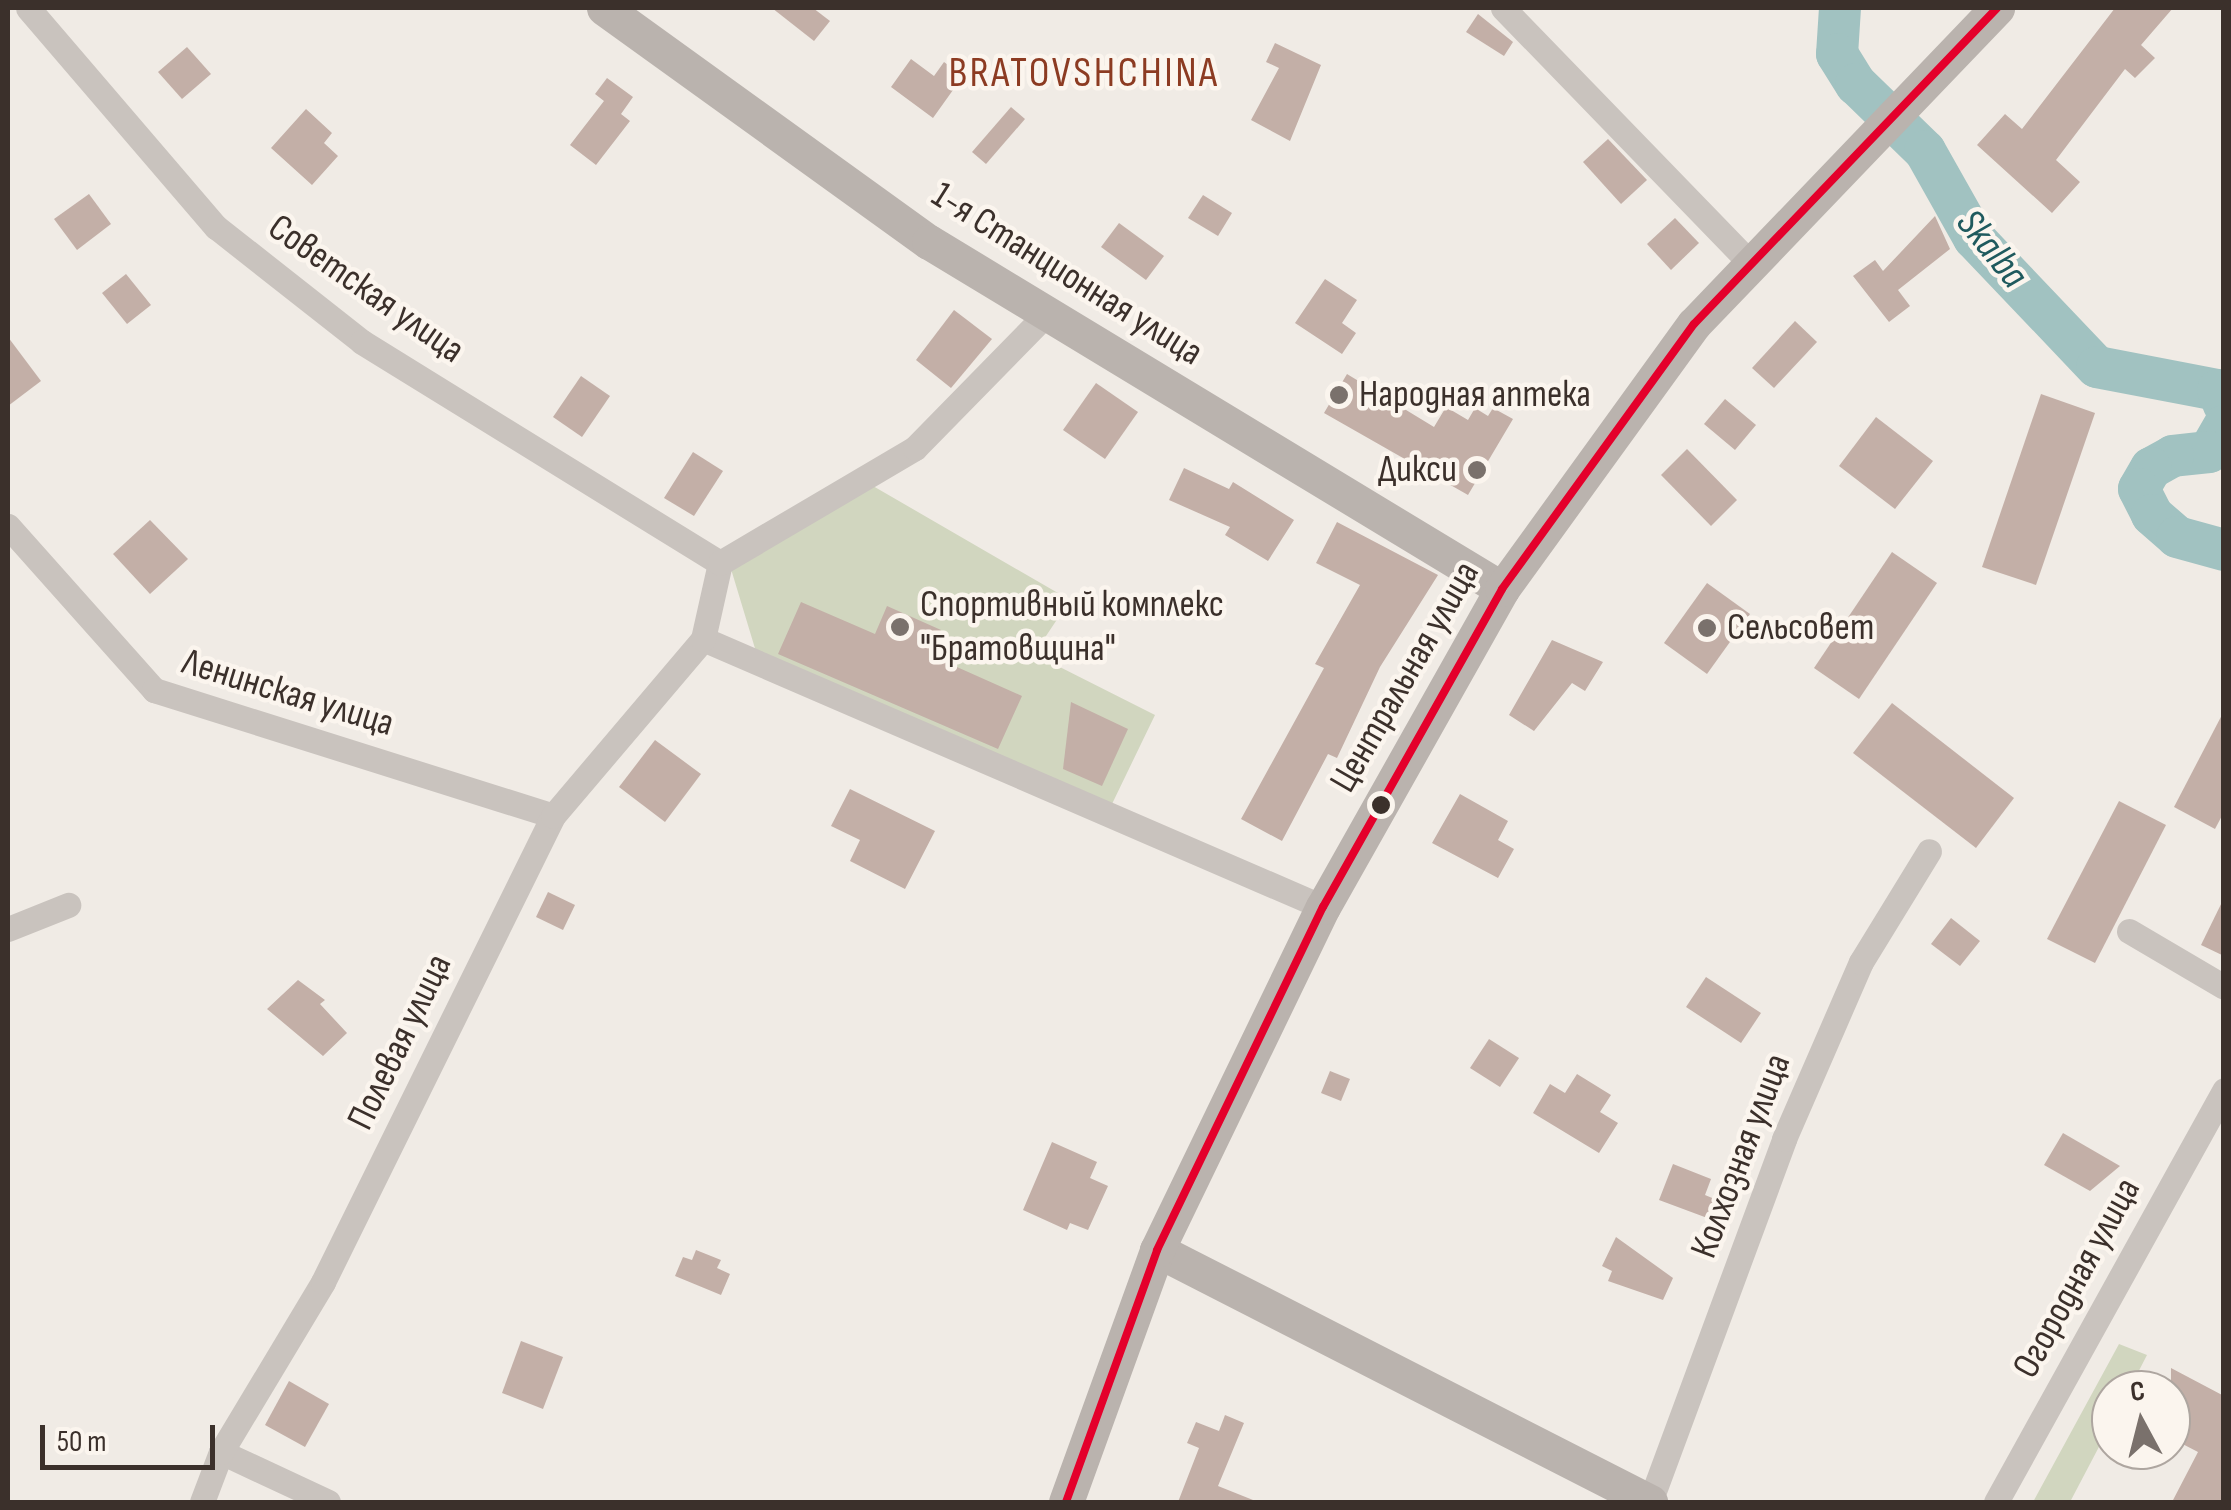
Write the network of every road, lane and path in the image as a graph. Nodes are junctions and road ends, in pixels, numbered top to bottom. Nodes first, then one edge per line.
1 (28, 8) edge
2 (604, 8) edge
3 (1503, 8) edge
4 (1997, 8) edge
5 (1753, 266) junction
6 (1047, 314) junction
7 (8, 526) edge
8 (720, 564) junction
9 (1502, 589) junction
10 (703, 639) junction
11 (553, 816) junction
12 (1929, 851) dead end
13 (68, 905) dead end
14 (1322, 907) junction
15 (8, 929) edge
16 (2128, 932) dead end
17 (2224, 987) edge
18 (2224, 1090) edge
19 (1156, 1250) junction
20 (221, 1452) junction
21 (202, 1502) edge
22 (328, 1502) edge
23 (1066, 1502) edge
24 (1650, 1502) edge
25 (1996, 1502) edge

1 - 8 street, Советская улица
2 - 6 main road, 1-я Станционная улица
3 - 5 street
4 - 5 main road, Центральная улица
5 - 9 main road, Центральная улица
6 - 8 street
6 - 9 main road, 1-я Станционная улица
7 - 11 street, Ленинская улица
8 - 10 street
9 - 14 main road, Центральная улица
10 - 11 street, Полевая улица
10 - 14 street
11 - 20 street, Полевая улица
12 - 24 street, Колхозная улица
13 - 15 street
14 - 19 main road, Центральная улица
16 - 17 street
18 - 25 street, Огородная улица
19 - 23 main road, Центральная улица
19 - 24 main road
20 - 21 street, Полевая улица
20 - 22 street

